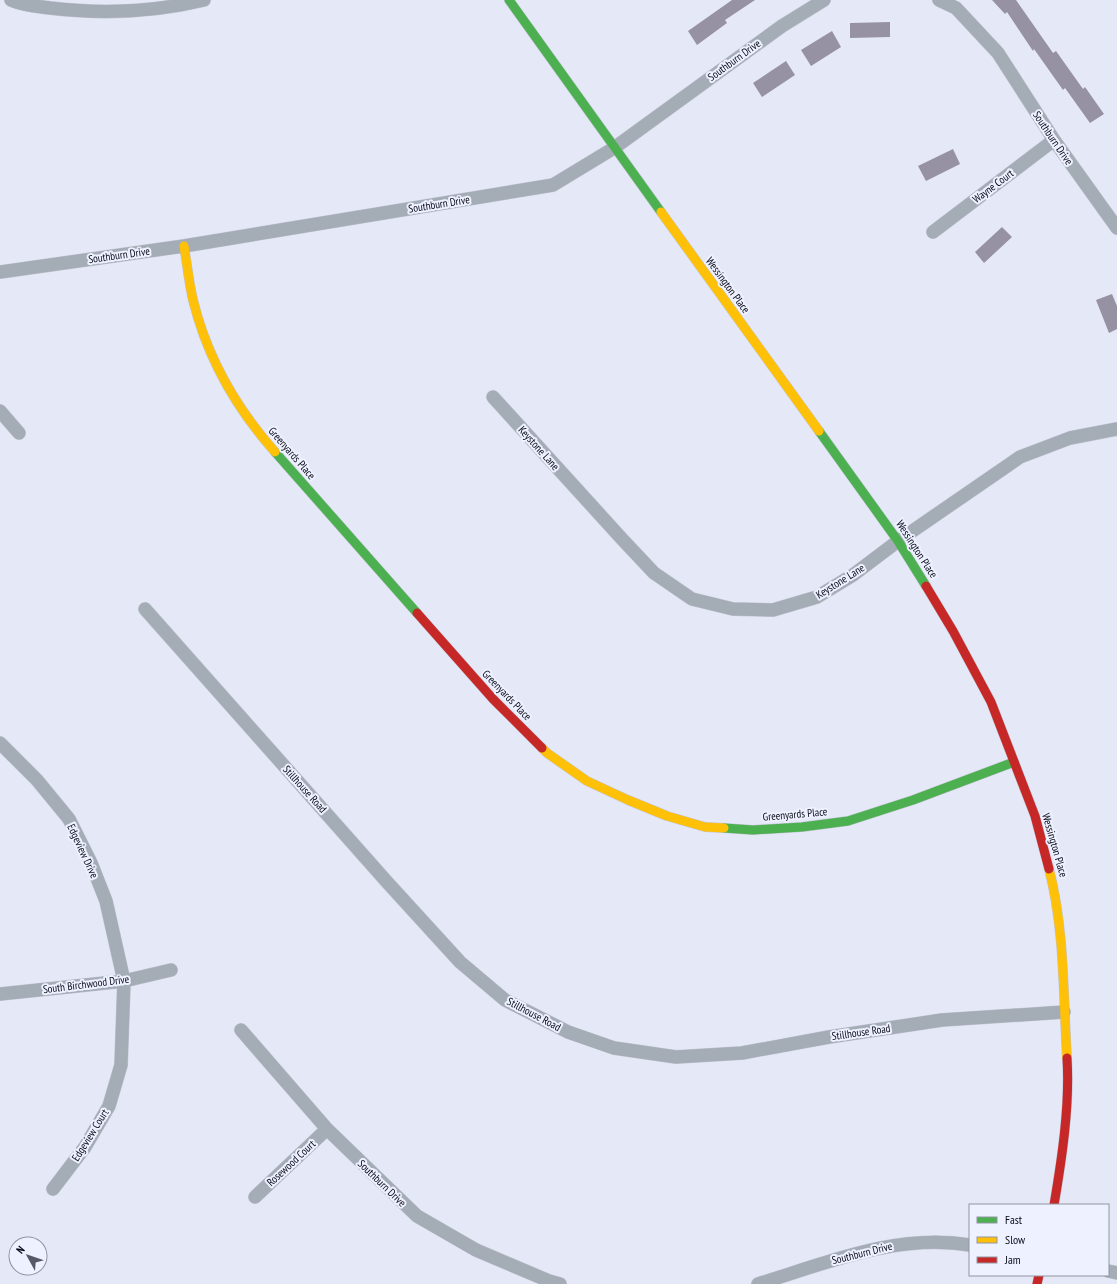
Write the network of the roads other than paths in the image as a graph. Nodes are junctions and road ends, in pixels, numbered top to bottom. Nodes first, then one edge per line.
1 (11, 0) edge
2 (204, 0) edge
3 (509, 0) edge
4 (824, 0) edge
5 (939, 0) edge
6 (1054, 140) junction
7 (614, 148) junction
8 (1117, 228) edge
9 (933, 232) dead end
10 (184, 246) junction
11 (0, 272) edge
12 (493, 397) dead end
13 (0, 411) edge
14 (1117, 430) edge
15 (20, 433) dead end
16 (898, 541) junction
17 (145, 609) dead end
18 (0, 743) edge
19 (1014, 762) junction
20 (171, 970) dead end
21 (124, 981) junction
22 (0, 994) edge
23 (1064, 1012) junction
24 (241, 1030) dead end
25 (327, 1129) junction
26 (53, 1189) dead end
27 (255, 1197) dead end
28 (1054, 1204) edge
29 (969, 1246) edge
30 (560, 1284) edge
31 (758, 1284) edge

1 - 2 street
3 - 7 street, Wessington Place
4 - 7 street, Southburn Drive
5 - 6 street, Southburn Drive
6 - 8 street, Southburn Drive
6 - 9 street, Wayne Court
7 - 10 street, Southburn Drive
7 - 16 street, Wessington Place
10 - 11 street, Southburn Drive
10 - 19 street, Greenyards Place
12 - 16 street, Keystone Lane
13 - 15 street
14 - 16 street, Keystone Lane
16 - 19 street, Wessington Place
17 - 23 street, Stillhouse Road
18 - 21 street, Edgeview Drive
19 - 23 street, Wessington Place
20 - 21 street, South Birchwood Drive
21 - 22 street, South Birchwood Drive
21 - 26 street, Edgeview Court
23 - 28 street, Wessington Place
24 - 25 street, Southburn Drive
25 - 27 street, Rosewood Court
25 - 30 street, Southburn Drive
29 - 31 street, Southburn Drive

